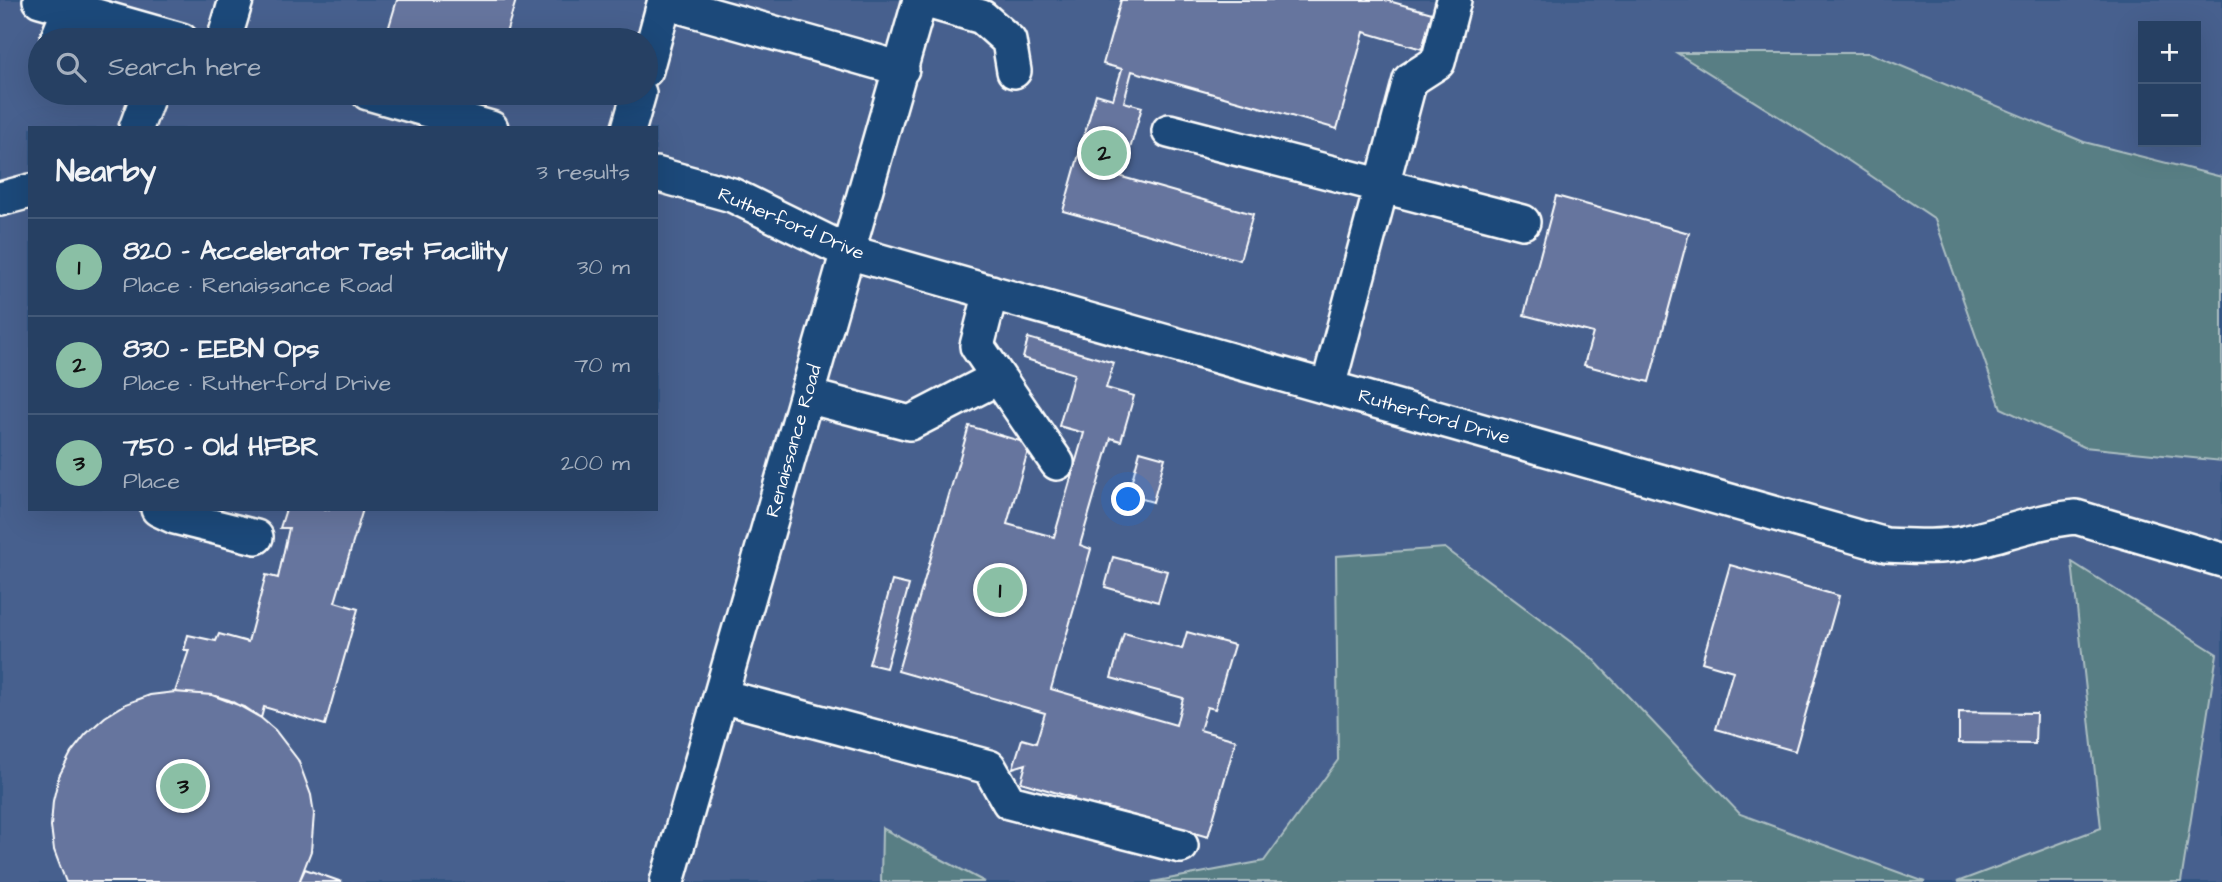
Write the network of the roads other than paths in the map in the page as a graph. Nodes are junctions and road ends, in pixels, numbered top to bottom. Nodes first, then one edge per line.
1 (236, 0) edge
2 (921, 0) edge
3 (1454, 0) edge
4 (665, 1) edge
5 (55, 4) edge
6 (56, 28) edge
7 (137, 28) edge
8 (228, 28) edge
9 (658, 28) edge
10 (902, 69) junction
11 (1014, 71) dead end
12 (145, 105) edge
13 (410, 105) edge
14 (636, 105) edge
15 (137, 126) edge
16 (484, 126) edge
17 (630, 126) edge
18 (1169, 131) dead end
19 (658, 175) edge
20 (1381, 186) junction
21 (28, 192) edge
22 (0, 199) edge
23 (1523, 222) dead end
24 (848, 252) junction
25 (990, 292) junction
26 (997, 378) junction
27 (1328, 387) junction
28 (807, 396) junction
29 (1057, 463) dead end
30 (163, 511) edge
31 (256, 537) dead end
32 (2222, 560) edge
33 (721, 696) junction
34 (1181, 846) dead end
35 (667, 882) edge

1 - 8 street
2 - 10 street, Renaissance Road
2 - 11 street
3 - 20 street
4 - 9 street
4 - 10 street
5 - 6 street
5 - 7 street
10 - 24 street, Renaissance Road
12 - 15 street
13 - 16 street
14 - 17 street
18 - 20 street
19 - 24 street, Rutherford Drive
20 - 23 street
20 - 27 street
21 - 22 street
24 - 25 street, Rutherford Drive
24 - 28 street, Renaissance Road
25 - 26 street
25 - 27 street, Rutherford Drive
26 - 28 street
26 - 29 street
27 - 32 street, Rutherford Drive
28 - 33 street, Renaissance Road
30 - 31 street
33 - 34 street
33 - 35 street, Renaissance Road

